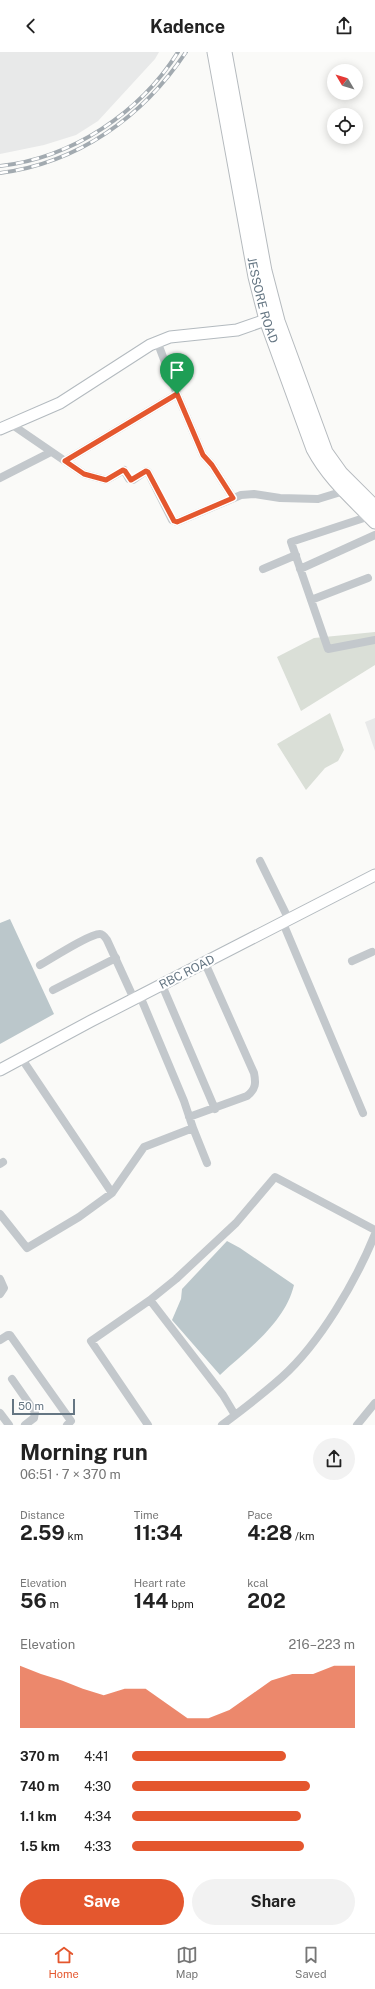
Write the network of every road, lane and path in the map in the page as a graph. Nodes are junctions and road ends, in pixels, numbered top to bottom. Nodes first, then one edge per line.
1 (214, 52) edge
2 (224, 52) edge
3 (271, 318) junction
4 (158, 341) junction
5 (177, 394) junction
6 (11, 424) junction
7 (0, 429) edge
8 (51, 452) junction
9 (65, 461) junction
10 (0, 478) edge
11 (344, 491) junction
12 (233, 498) junction
13 (373, 515) edge
14 (375, 536) edge
15 (296, 555) junction
16 (263, 569) dead end
17 (300, 569) junction
18 (368, 578) dead end
19 (311, 600) junction
20 (375, 640) edge
21 (260, 861) dead end
22 (375, 875) edge
23 (286, 921) junction
24 (374, 954) edge
25 (116, 958) junction
26 (352, 961) dead end
27 (205, 964) junction
28 (40, 965) dead end
29 (162, 985) junction
30 (53, 990) dead end
31 (137, 998) junction
32 (22, 1059) junction
33 (0, 1070) edge
34 (215, 1109) junction
35 (363, 1114) dead end
36 (189, 1117) junction
37 (193, 1128) junction
38 (207, 1163) dead end
39 (112, 1193) junction
40 (0, 1214) edge
41 (375, 1230) edge
42 (375, 1234) edge
43 (0, 1279) edge
44 (0, 1294) edge
45 (150, 1300) junction
46 (0, 1340) edge
47 (12, 1379) dead end
48 (375, 1403) edge
49 (0, 1413) edge
50 (235, 1415) junction
51 (71, 1424) edge
52 (9, 1425) edge
53 (24, 1425) edge
54 (148, 1425) edge
55 (222, 1425) edge
56 (357, 1425) edge

1 - 3 main road, JESSORE ROAD
2 - 3 main road, JESSORE ROAD
3 - 4 street
3 - 11 main road, JESSORE ROAD
3 - 13 main road, JESSORE ROAD
4 - 5 street
4 - 6 street
5 - 9 street
5 - 12 street
6 - 7 street
6 - 8 street
8 - 9 street
8 - 10 street
9 - 12 street
11 - 12 street
11 - 13 main road, JESSORE ROAD
13 - 15 street
14 - 17 street
15 - 16 street
15 - 17 street
17 - 19 street
18 - 19 street
19 - 20 street
21 - 23 street
22 - 23 street, RBC ROAD
23 - 27 street, RBC ROAD
23 - 35 street
24 - 26 street
25 - 28 street
25 - 30 street
25 - 31 street
27 - 29 street, RBC ROAD
27 - 34 street
29 - 31 street, RBC ROAD
29 - 34 street
31 - 32 street, RBC ROAD
31 - 36 street
32 - 33 street, RBC ROAD
32 - 39 street
34 - 36 street
36 - 37 street
37 - 38 street
37 - 39 street
39 - 40 street
41 - 45 street
42 - 50 street
43 - 44 street
45 - 50 street
45 - 54 street
46 - 51 street
47 - 53 street
48 - 56 street
49 - 52 street
50 - 55 street

